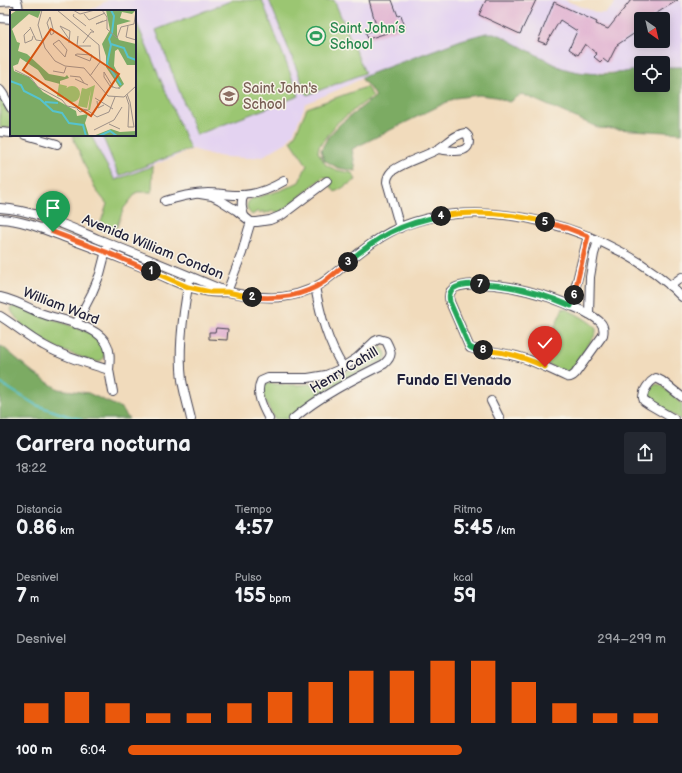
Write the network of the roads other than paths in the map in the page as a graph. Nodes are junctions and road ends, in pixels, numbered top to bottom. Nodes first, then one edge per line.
1 (0, 2) edge
2 (19, 10) edge
3 (0, 18) edge
4 (10, 19) edge
5 (0, 90) edge
6 (10, 106) edge
7 (0, 132) edge
8 (10, 133) edge
9 (29, 136) edge
10 (57, 144) dead end
11 (438, 149) dead end
12 (284, 182) dead end
13 (327, 182) dead end
14 (200, 194) junction
15 (244, 195) junction
16 (165, 201) dead end
17 (0, 208) edge
18 (244, 216) junction
19 (0, 219) edge
20 (251, 222) junction
21 (400, 228) junction
22 (588, 236) junction
23 (598, 241) junction
24 (109, 243) junction
25 (106, 252) junction
26 (190, 276) junction
27 (682, 277) edge
28 (670, 286) junction
29 (188, 287) junction
30 (315, 287) junction
31 (227, 292) junction
32 (681, 294) edge
33 (0, 298) edge
34 (571, 306) junction
35 (589, 314) junction
36 (0, 316) edge
37 (76, 324) junction
38 (343, 367) junction
39 (110, 370) junction
40 (113, 392) dead end
41 (682, 397) edge
42 (491, 401) dead end
43 (191, 419) edge
44 (269, 419) edge
45 (293, 419) edge
46 (500, 419) edge
47 (674, 419) edge

1 - 2 street
3 - 4 street
5 - 6 street
7 - 8 street
9 - 10 street
11 - 21 street
12 - 15 street
13 - 20 street
14 - 15 street
14 - 16 street
14 - 18 street
15 - 18 street
17 - 24 street, Avenida William Condon
18 - 20 street
19 - 25 street, Avenida William Condon
20 - 31 street
21 - 22 street, Avenida William Condon
21 - 30 street, Avenida William Condon
22 - 23 street, Avenida William Condon
22 - 34 street
23 - 28 street, Avenida William Condon
23 - 35 street
24 - 25 street
24 - 26 street, Avenida William Condon
25 - 29 street, Avenida William Condon
25 - 37 street
26 - 29 street
26 - 31 street, Avenida William Condon
27 - 28 street
28 - 32 street, Avenida William Condon
29 - 31 street, Avenida William Condon
29 - 43 street
30 - 31 street, Avenida William Condon
30 - 38 street, Henry Cahill
33 - 37 street, William Ward
34 - 35 street
34 - 35 street
36 - 39 street
37 - 39 street, William Ward
38 - 44 street, Henry Cahill
38 - 45 street, Henry Cahill
39 - 40 street, William Ward
41 - 47 street
42 - 46 street

